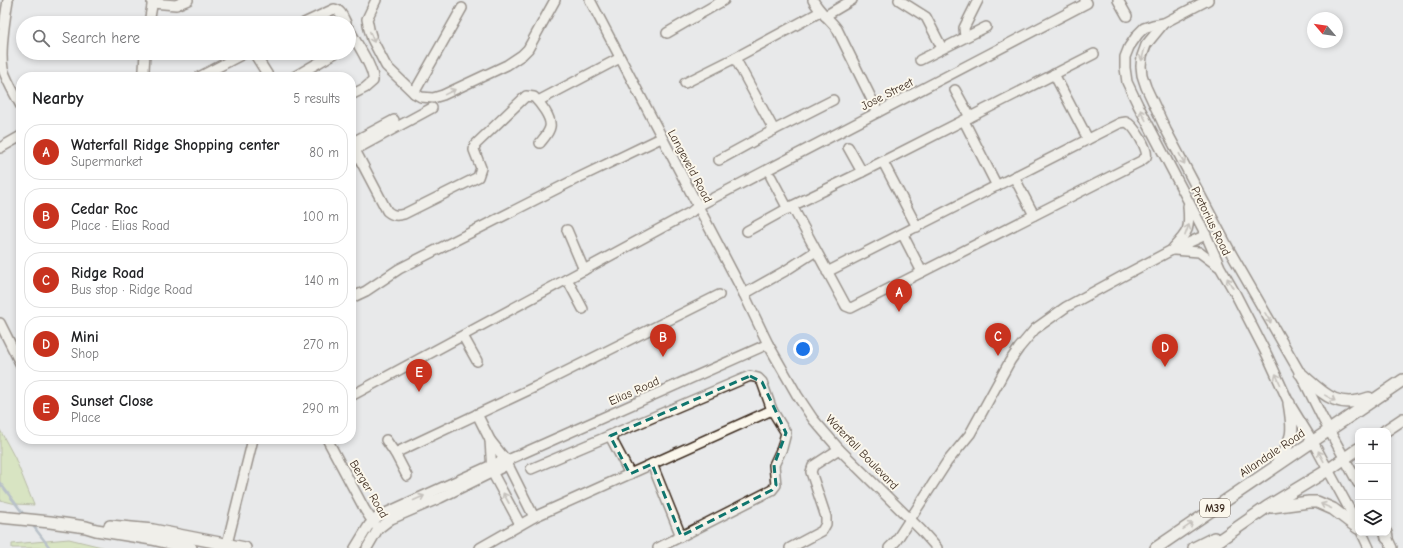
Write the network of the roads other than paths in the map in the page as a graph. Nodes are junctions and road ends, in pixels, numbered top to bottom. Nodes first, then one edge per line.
1 (8, 0) edge
2 (188, 0) edge
3 (376, 0) edge
4 (555, 0) edge
5 (590, 0) edge
6 (724, 0) edge
7 (813, 0) edge
8 (852, 0) edge
9 (899, 0) edge
10 (978, 0) edge
11 (1118, 0) edge
12 (1208, 0) edge
13 (153, 1) edge
14 (1086, 2) edge
15 (709, 3) edge
16 (915, 4) edge
17 (462, 8) dead end
18 (823, 14) junction
19 (151, 16) edge
20 (319, 16) edge
21 (342, 16) edge
22 (1127, 16) dead end
23 (1164, 23) junction
24 (986, 27) dead end
25 (667, 33) dead end
26 (965, 38) junction
27 (356, 48) edge
28 (942, 48) junction
29 (1094, 54) dead end
30 (620, 58) junction
31 (735, 58) junction
32 (145, 60) edge
33 (232, 60) edge
34 (259, 60) edge
35 (323, 60) edge
36 (920, 60) dead end
37 (144, 72) edge
38 (209, 72) edge
39 (267, 72) edge
40 (303, 72) edge
41 (1054, 74) junction
42 (685, 83) dead end
43 (955, 90) dead end
44 (356, 92) edge
45 (414, 93) junction
46 (16, 96) edge
47 (833, 100) dead end
48 (538, 101) junction
49 (432, 108) dead end
50 (878, 112) junction
51 (967, 119) junction
52 (394, 120) dead end
53 (774, 130) junction
54 (662, 138) junction
55 (16, 139) edge
56 (1088, 139) junction
57 (540, 144) dead end
58 (356, 145) edge
59 (356, 146) edge
60 (848, 147) dead end
61 (0, 148) edge
62 (356, 155) edge
63 (719, 160) dead end
64 (883, 162) junction
65 (862, 172) junction
66 (1014, 177) junction
67 (771, 178) dead end
68 (997, 186) junction
69 (1197, 188) junction
70 (1188, 202) junction
71 (698, 206) junction
72 (790, 208) junction
73 (1034, 215) junction
74 (917, 227) junction
75 (568, 230) dead end
76 (748, 231) dead end
77 (903, 234) junction
78 (1206, 235) junction
79 (816, 251) junction
80 (1171, 251) junction
81 (1220, 266) junction
82 (584, 270) junction
83 (827, 272) junction
84 (922, 272) junction
85 (567, 279) junction
86 (744, 294) junction
87 (719, 295) dead end
88 (356, 296) edge
89 (583, 309) dead end
90 (0, 323) edge
91 (463, 336) junction
92 (768, 344) junction
93 (16, 355) edge
94 (477, 361) dead end
95 (1300, 373) junction
96 (1403, 380) edge
97 (356, 393) edge
98 (1382, 393) junction
99 (1289, 403) junction
100 (772, 410) junction
101 (477, 414) junction
102 (1403, 419) edge
103 (1403, 424) edge
104 (1390, 428) edge
105 (1329, 430) junction
106 (1391, 434) edge
107 (610, 436) junction
108 (386, 440) dead end
109 (490, 440) junction
110 (1313, 442) junction
111 (252, 444) edge
112 (330, 444) edge
113 (839, 449) junction
114 (1355, 451) edge
115 (395, 453) junction
116 (1345, 458) junction
117 (507, 461) junction
118 (652, 464) junction
119 (1274, 468) junction
120 (491, 469) junction
121 (532, 469) dead end
122 (1328, 470) junction
123 (630, 474) junction
124 (407, 476) dead end
125 (1355, 477) edge
126 (1267, 507) junction
127 (534, 517) junction
128 (0, 518) edge
129 (910, 518) junction
130 (1355, 521) edge
131 (520, 524) junction
132 (1355, 525) edge
133 (375, 526) junction
134 (86, 527) junction
135 (681, 536) junction
136 (1227, 536) junction
137 (1363, 536) edge
138 (226, 546) edge
139 (191, 548) edge
140 (244, 548) edge
141 (355, 548) edge
142 (367, 548) edge
143 (480, 548) edge
144 (658, 548) edge
145 (790, 548) edge
146 (889, 548) edge
147 (937, 548) edge
148 (1156, 548) edge
149 (1194, 548) edge
150 (1208, 548) edge
151 (1369, 548) edge

1 - 46 street
2 - 13 street
3 -> 45 street
45 -> 4 street
5 - 30 street, Langeveld Road
6 - 15 street
7 - 18 street
8 - 18 street
9 - 16 street
10 - 26 street
11 - 22 street
12 - 23 street, Pretorius Road
13 - 19 street
14 - 50 street, Jose Street
15 - 25 street
16 - 28 street
17 - 45 street
18 - 31 street
18 - 50 street
20 - 21 street
23 -> 69 street, Pretorius Road
70 -> 23 street, Pretorius Road
24 - 26 street
26 - 28 street
27 - 44 street
28 - 36 street
29 - 41 street
30 - 48 street
30 - 54 street, Langeveld Road
31 - 42 street
31 - 53 street
32 - 37 street
33 - 38 street
34 - 39 street
35 - 40 street
41 - 51 street
41 - 56 street
43 - 51 street
47 - 53 street
48 - 57 street
48 - 62 street
49 - 59 street
50 - 71 street, Jose Street
51 - 64 street
51 - 68 street
52 - 58 street
53 - 63 street
54 - 71 street, Langeveld Road
54 - 88 street
55 - 61 street
56 - 66 street
56 - 73 street
60 - 65 street
64 - 65 street
64 - 74 street
65 - 72 street
66 - 68 street
66 - 73 street
67 - 72 street
68 - 74 street
69 - 78 street
69 -> 95 street, Pretorius Road
70 - 78 street, Pretorius Road
80 -> 70 street
71 - 82 street, Jose Street
71 - 86 street, Langeveld Road
72 - 76 street
72 - 79 street
73 - 84 street
74 - 77 street
75 - 82 street
77 - 83 street
77 - 84 street
78 - 80 street
78 - 81 street, Pretorius Road
79 - 83 street
79 - 86 street
80 - 81 street
80 - 129 street
99 -> 81 street, Pretorius Road
82 - 85 street, Jose Street
83 - 84 street
85 - 89 street
85 - 91 street, Jose Street
86 - 92 street, Langeveld Road
87 - 101 street
90 - 93 street
91 - 94 street
91 - 97 street, Jose Street
92 - 113 street, Waterfall Boulevard
92 - 117 street, Elias Road
95 -> 98 main road
95 - 105 street, Pretorius Road
96 - 98 main road, Allandale Road / M39
98 - 105 main road, Allandale Road / M39
99 - 110 street, Pretorius Road
99 - 119 main road
100 - 107 street
100 - 118 street
100 - 135 street
101 - 109 street
101 - 115 street
102 - 104 main road
103 - 106 main road
105 - 110 main road, Allandale Road / M39
105 - 116 street, Pretorius Road
107 - 121 street
107 - 123 street
108 - 115 street
109 - 117 street
109 - 120 street
110 - 119 main road, Allandale Road / M39
122 -> 110 street, Pretorius Road
111 - 138 street
112 - 133 street, Berger Road
113 - 129 street, Waterfall Boulevard
113 - 145 street
114 - 116 main road, M39
115 - 124 street
116 - 122 main road, M39
116 - 125 street, Pretorius Road
117 - 120 street, Elias Road
117 - 127 street
118 - 123 street
118 - 135 street
148 -> 119 main road, Allandale Road / M39
131 -> 120 street
120 - 133 street, Elias Road
122 - 126 main road, M39
122 - 130 street, Pretorius Road
123 - 127 street
132 -> 126 main road
126 - 136 main road, M39
127 - 131 street
128 - 134 main road
129 - 146 street
129 - 147 street, Waterfall Boulevard
131 - 143 street
133 - 141 street, Elias Road
133 - 142 street, Elias Road
134 - 138 main road
134 - 139 main road
135 - 144 street
136 - 149 main road
136 - 150 main road, M39
137 - 151 street
138 - 140 main road

